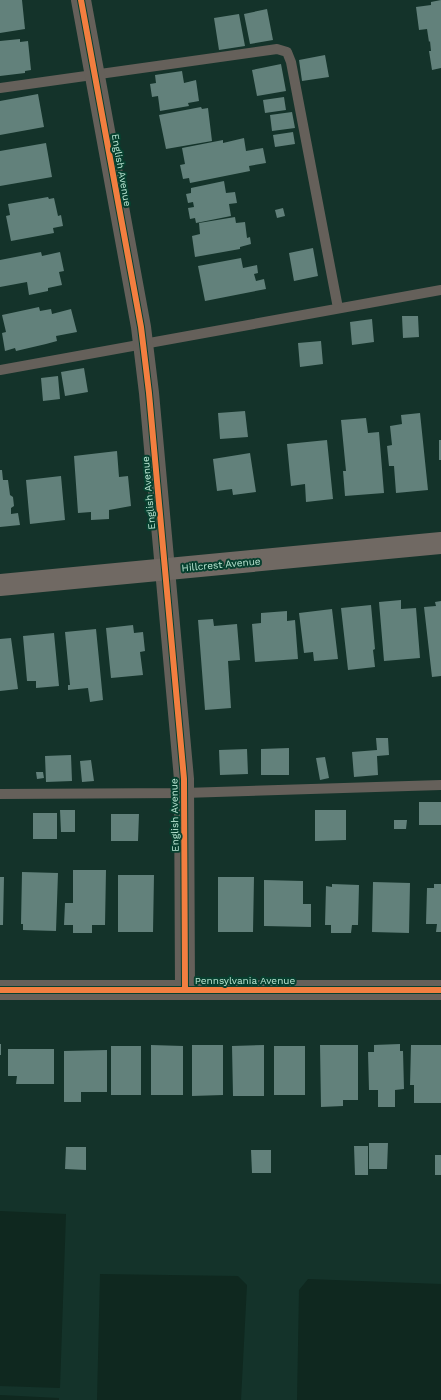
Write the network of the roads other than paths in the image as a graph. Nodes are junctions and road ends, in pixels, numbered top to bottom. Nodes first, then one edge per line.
1 (81, 0) edge
2 (95, 74) junction
3 (0, 88) edge
4 (441, 290) edge
5 (338, 308) junction
6 (143, 345) junction
7 (0, 370) edge
8 (441, 543) edge
9 (164, 569) junction
10 (0, 585) edge
11 (441, 785) edge
12 (184, 793) junction
13 (0, 794) edge
14 (0, 990) edge
15 (185, 990) junction
16 (441, 990) edge

1 - 2 street, English Avenue
2 - 3 lane
2 - 5 lane
2 - 6 street, English Avenue
4 - 5 lane
5 - 6 lane
6 - 7 lane
6 - 9 street, English Avenue
8 - 9 main road, Hillcrest Avenue
9 - 10 main road, Hillcrest Avenue
9 - 12 street, English Avenue
11 - 12 lane
12 - 13 lane
12 - 15 street, English Avenue
14 - 15 street, Pennsylvania Avenue
15 - 16 street, Pennsylvania Avenue

